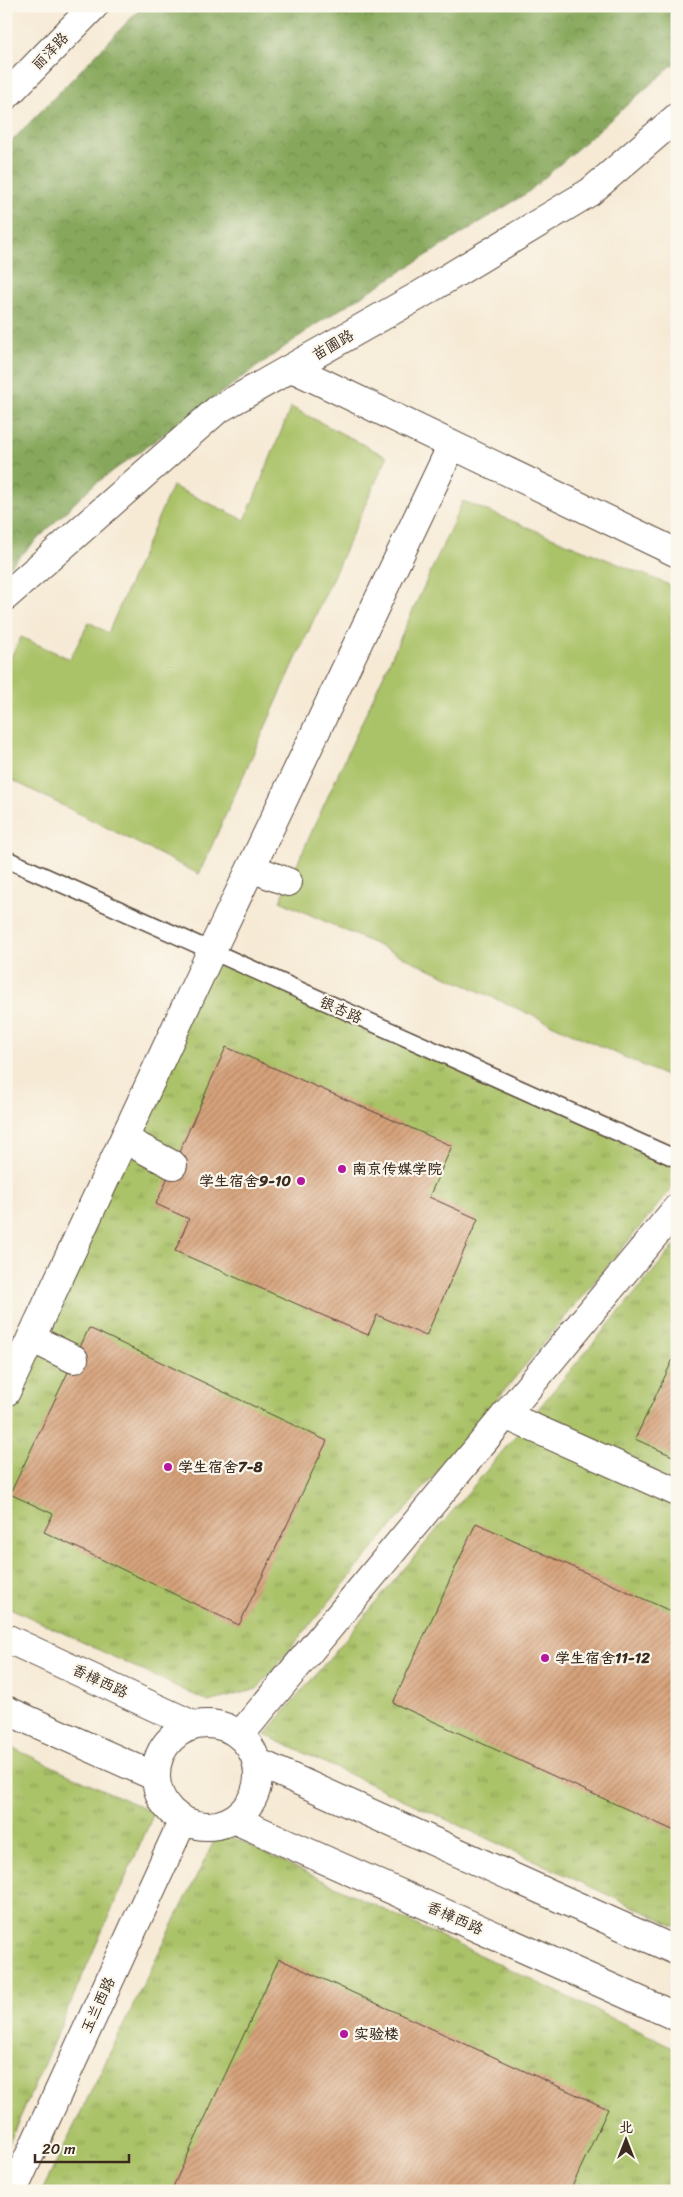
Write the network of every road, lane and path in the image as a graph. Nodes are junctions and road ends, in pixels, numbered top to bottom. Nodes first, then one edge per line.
1 (94, 6) edge
2 (6, 96) edge
3 (677, 117) edge
4 (292, 368) junction
5 (452, 445) junction
6 (677, 553) edge
7 (6, 596) edge
8 (6, 859) edge
9 (251, 868) junction
10 (288, 882) dead end
11 (211, 952) junction
12 (124, 1139) junction
13 (677, 1159) edge
14 (173, 1165) dead end
15 (677, 1208) edge
16 (31, 1338) junction
17 (74, 1359) dead end
18 (6, 1392) edge
19 (505, 1415) junction
20 (677, 1492) edge
21 (6, 1638) edge
22 (6, 1710) edge
23 (193, 1725) junction
24 (240, 1735) junction
25 (257, 1762) junction
26 (156, 1777) junction
27 (233, 1819) junction
28 (183, 1820) junction
29 (677, 1951) edge
30 (677, 2017) edge
31 (13, 2191) edge

1 - 2 street, 丽泽路
3 - 4 street, 苗圃路
4 - 5 street
4 - 7 street, 苗圃路
5 - 6 street
5 - 9 street
8 - 11 lane, 银杏路
9 - 10 street
9 - 11 street
11 - 12 street
11 - 13 lane, 银杏路
12 - 14 street
12 - 16 street
15 - 19 street
16 - 17 street
16 - 18 street
19 - 20 street
19 - 24 street
21 - 23 street, 香樟西路
22 - 26 street
23 - 24 street
23 - 26 street
24 - 25 street
25 - 27 street
25 - 29 street
26 - 28 street
27 - 28 street
27 - 30 street, 香樟西路
28 - 31 street, 玉兰西路

